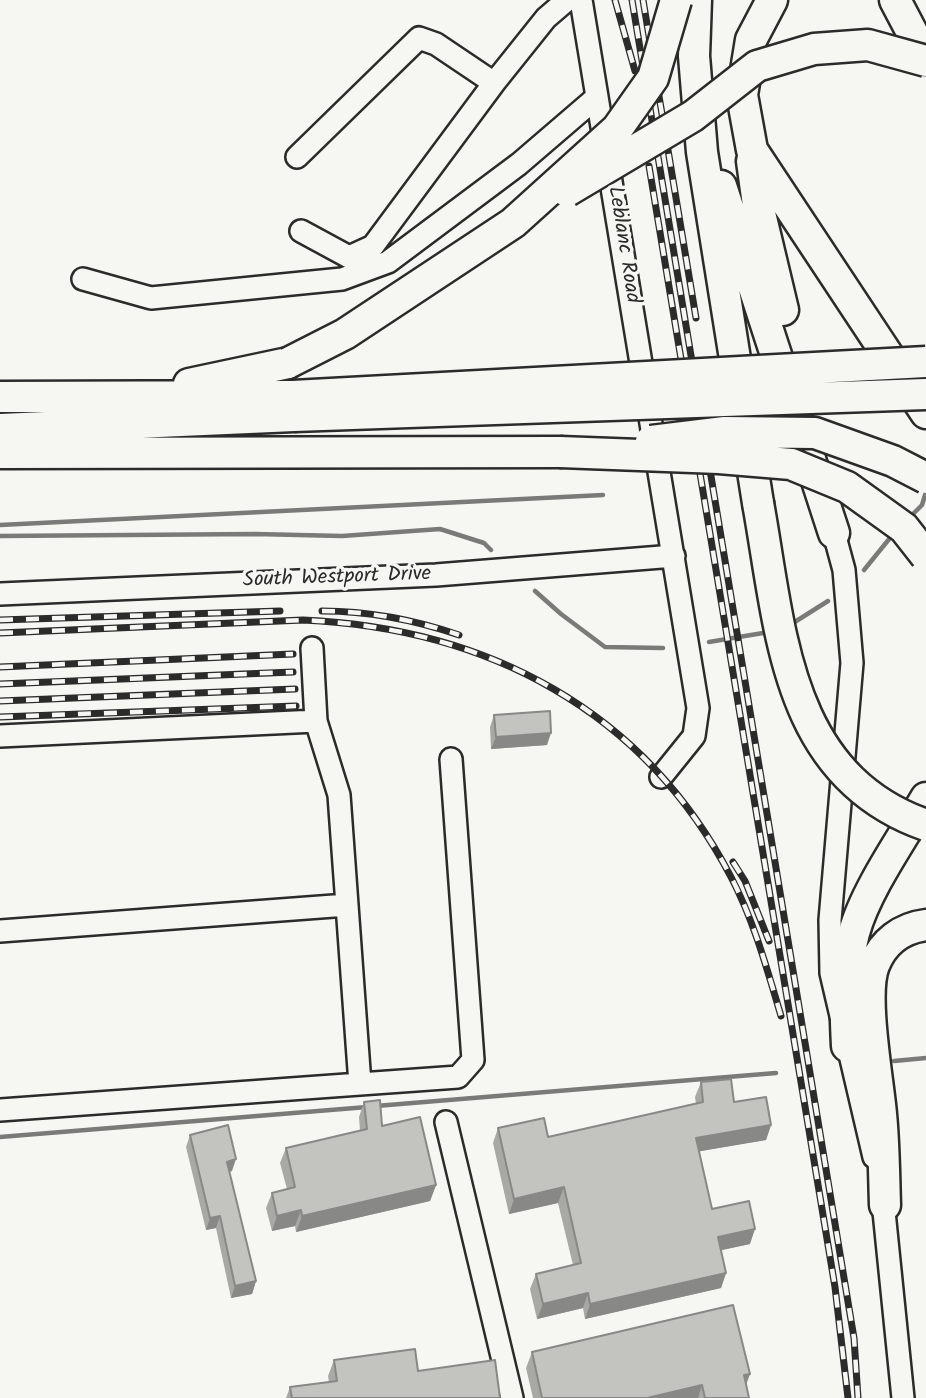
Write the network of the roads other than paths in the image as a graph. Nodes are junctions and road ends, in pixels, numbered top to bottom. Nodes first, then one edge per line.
1 (567, 0) edge
2 (581, 0) edge
3 (676, 0) edge
4 (696, 0) edge
5 (772, 0) edge
6 (895, 0) edge
7 (694, 56) junction
8 (926, 60) edge
9 (494, 83) junction
10 (597, 97) junction
11 (752, 150) junction
12 (297, 157) dead end
13 (513, 223) junction
14 (301, 231) dead end
15 (381, 254) junction
16 (83, 279) dead end
17 (926, 362) edge
18 (926, 394) edge
19 (0, 397) edge
20 (126, 398) junction
21 (294, 406) junction
22 (926, 414) edge
23 (0, 429) edge
24 (560, 452) junction
25 (0, 453) edge
26 (926, 478) edge
27 (834, 533) junction
28 (674, 556) junction
29 (926, 556) edge
30 (0, 594) edge
31 (312, 649) dead end
32 (316, 722) junction
33 (0, 737) edge
34 (451, 760) dead end
35 (661, 777) dead end
36 (926, 799) edge
37 (926, 825) edge
38 (347, 905) junction
39 (926, 925) edge
40 (0, 931) edge
41 (847, 1046) junction
42 (360, 1084) junction
43 (0, 1110) edge
44 (446, 1122) dead end
45 (885, 1206) junction
46 (512, 1398) edge
47 (903, 1398) edge

1 - 9 street
2 - 10 street, Leblanc Road
3 - 13 highway, bridge
4 - 7 highway
5 - 11 highway
6 - 8 highway
7 - 27 highway
7 - 37 highway, bridge
8 - 13 highway, bridge
9 - 12 street
9 - 15 street
10 - 15 street
10 - 28 street, Leblanc Road
11 - 22 highway
11 - 27 highway
13 - 20 highway, bridge
14 - 15 street
15 - 16 street
17 - 21 highway, bridge
18 - 21 highway, bridge
19 - 20 highway
20 - 21 highway
21 - 23 highway
24 - 25 highway
24 - 26 highway, bridge
24 - 29 highway, bridge
27 - 41 street
28 - 30 street, South Westport Drive
28 - 35 street, Leblanc Road
31 - 32 street
32 - 33 street
32 - 38 street
34 - 42 street
36 - 41 highway
38 - 40 street
38 - 42 street
39 - 45 highway
41 - 45 street
42 - 43 street
44 - 46 street
45 - 47 street

